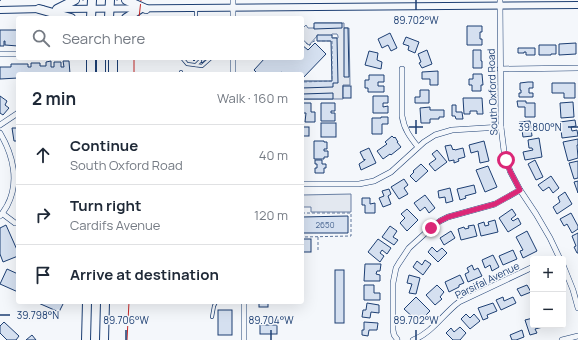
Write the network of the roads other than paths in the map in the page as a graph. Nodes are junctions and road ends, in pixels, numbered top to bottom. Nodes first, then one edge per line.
1 (80, 0) edge
2 (92, 0) edge
3 (103, 0) edge
4 (115, 0) edge
5 (126, 0) edge
6 (233, 0) edge
7 (500, 3) edge
8 (578, 5) edge
9 (233, 8) junction
10 (39, 9) junction
11 (57, 9) junction
12 (143, 9) junction
13 (196, 9) junction
14 (0, 10) edge
15 (91, 14) edge
16 (64, 16) edge
17 (113, 16) edge
18 (130, 16) edge
19 (196, 16) edge
20 (233, 16) edge
21 (0, 54) edge
22 (16, 54) edge
23 (91, 60) edge
24 (101, 60) edge
25 (108, 60) edge
26 (113, 60) edge
27 (184, 60) edge
28 (208, 60) edge
29 (233, 60) edge
30 (200, 61) dead end
31 (195, 66) junction
32 (578, 68) edge
33 (402, 69) dead end
34 (500, 69) junction
35 (90, 72) edge
36 (101, 72) edge
37 (108, 72) edge
38 (113, 72) edge
39 (234, 72) edge
40 (16, 114) edge
41 (0, 126) edge
42 (501, 127) junction
43 (0, 134) edge
44 (418, 147) junction
45 (16, 170) edge
46 (304, 184) edge
47 (520, 190) junction
48 (1, 215) edge
49 (16, 223) edge
50 (559, 256) edge
51 (530, 269) edge
52 (566, 272) edge
53 (576, 290) edge
54 (87, 304) edge
55 (105, 304) edge
56 (215, 304) edge
57 (244, 304) edge
58 (578, 308) edge
59 (212, 317) dead end
60 (578, 336) edge
61 (86, 340) edge
62 (104, 340) edge
63 (244, 340) edge
64 (397, 340) edge
65 (413, 340) edge
66 (562, 340) edge

1 - 11 highway
2 - 15 highway
3 - 17 highway
4 - 17 highway
5 - 12 highway
6 - 9 street
7 - 8 street
7 - 9 street
7 - 34 street, South Oxford Road
9 - 13 street
9 - 20 street
10 - 11 street
10 - 14 street
10 - 16 highway
11 - 15 street
12 - 13 street
12 - 17 street
12 - 18 highway
13 - 19 lane
15 - 17 street
21 - 22 street
23 - 35 highway
24 - 36 highway
25 - 37 highway
26 - 38 highway
27 - 31 lane
28 - 31 lane
29 - 39 street
30 - 31 lane
32 - 34 street
33 - 44 street
34 - 42 street, South Oxford Road
40 - 41 street
42 - 44 street
42 - 47 street, South Oxford Road
43 - 45 street
44 - 46 street
45 - 48 street
47 - 50 street, South Oxford Road
47 - 64 street
48 - 49 street
51 - 65 street, Parsifal Avenue
52 - 53 street
53 - 58 street
54 - 61 highway
55 - 62 highway
56 - 59 lane
57 - 63 street
60 - 66 street

